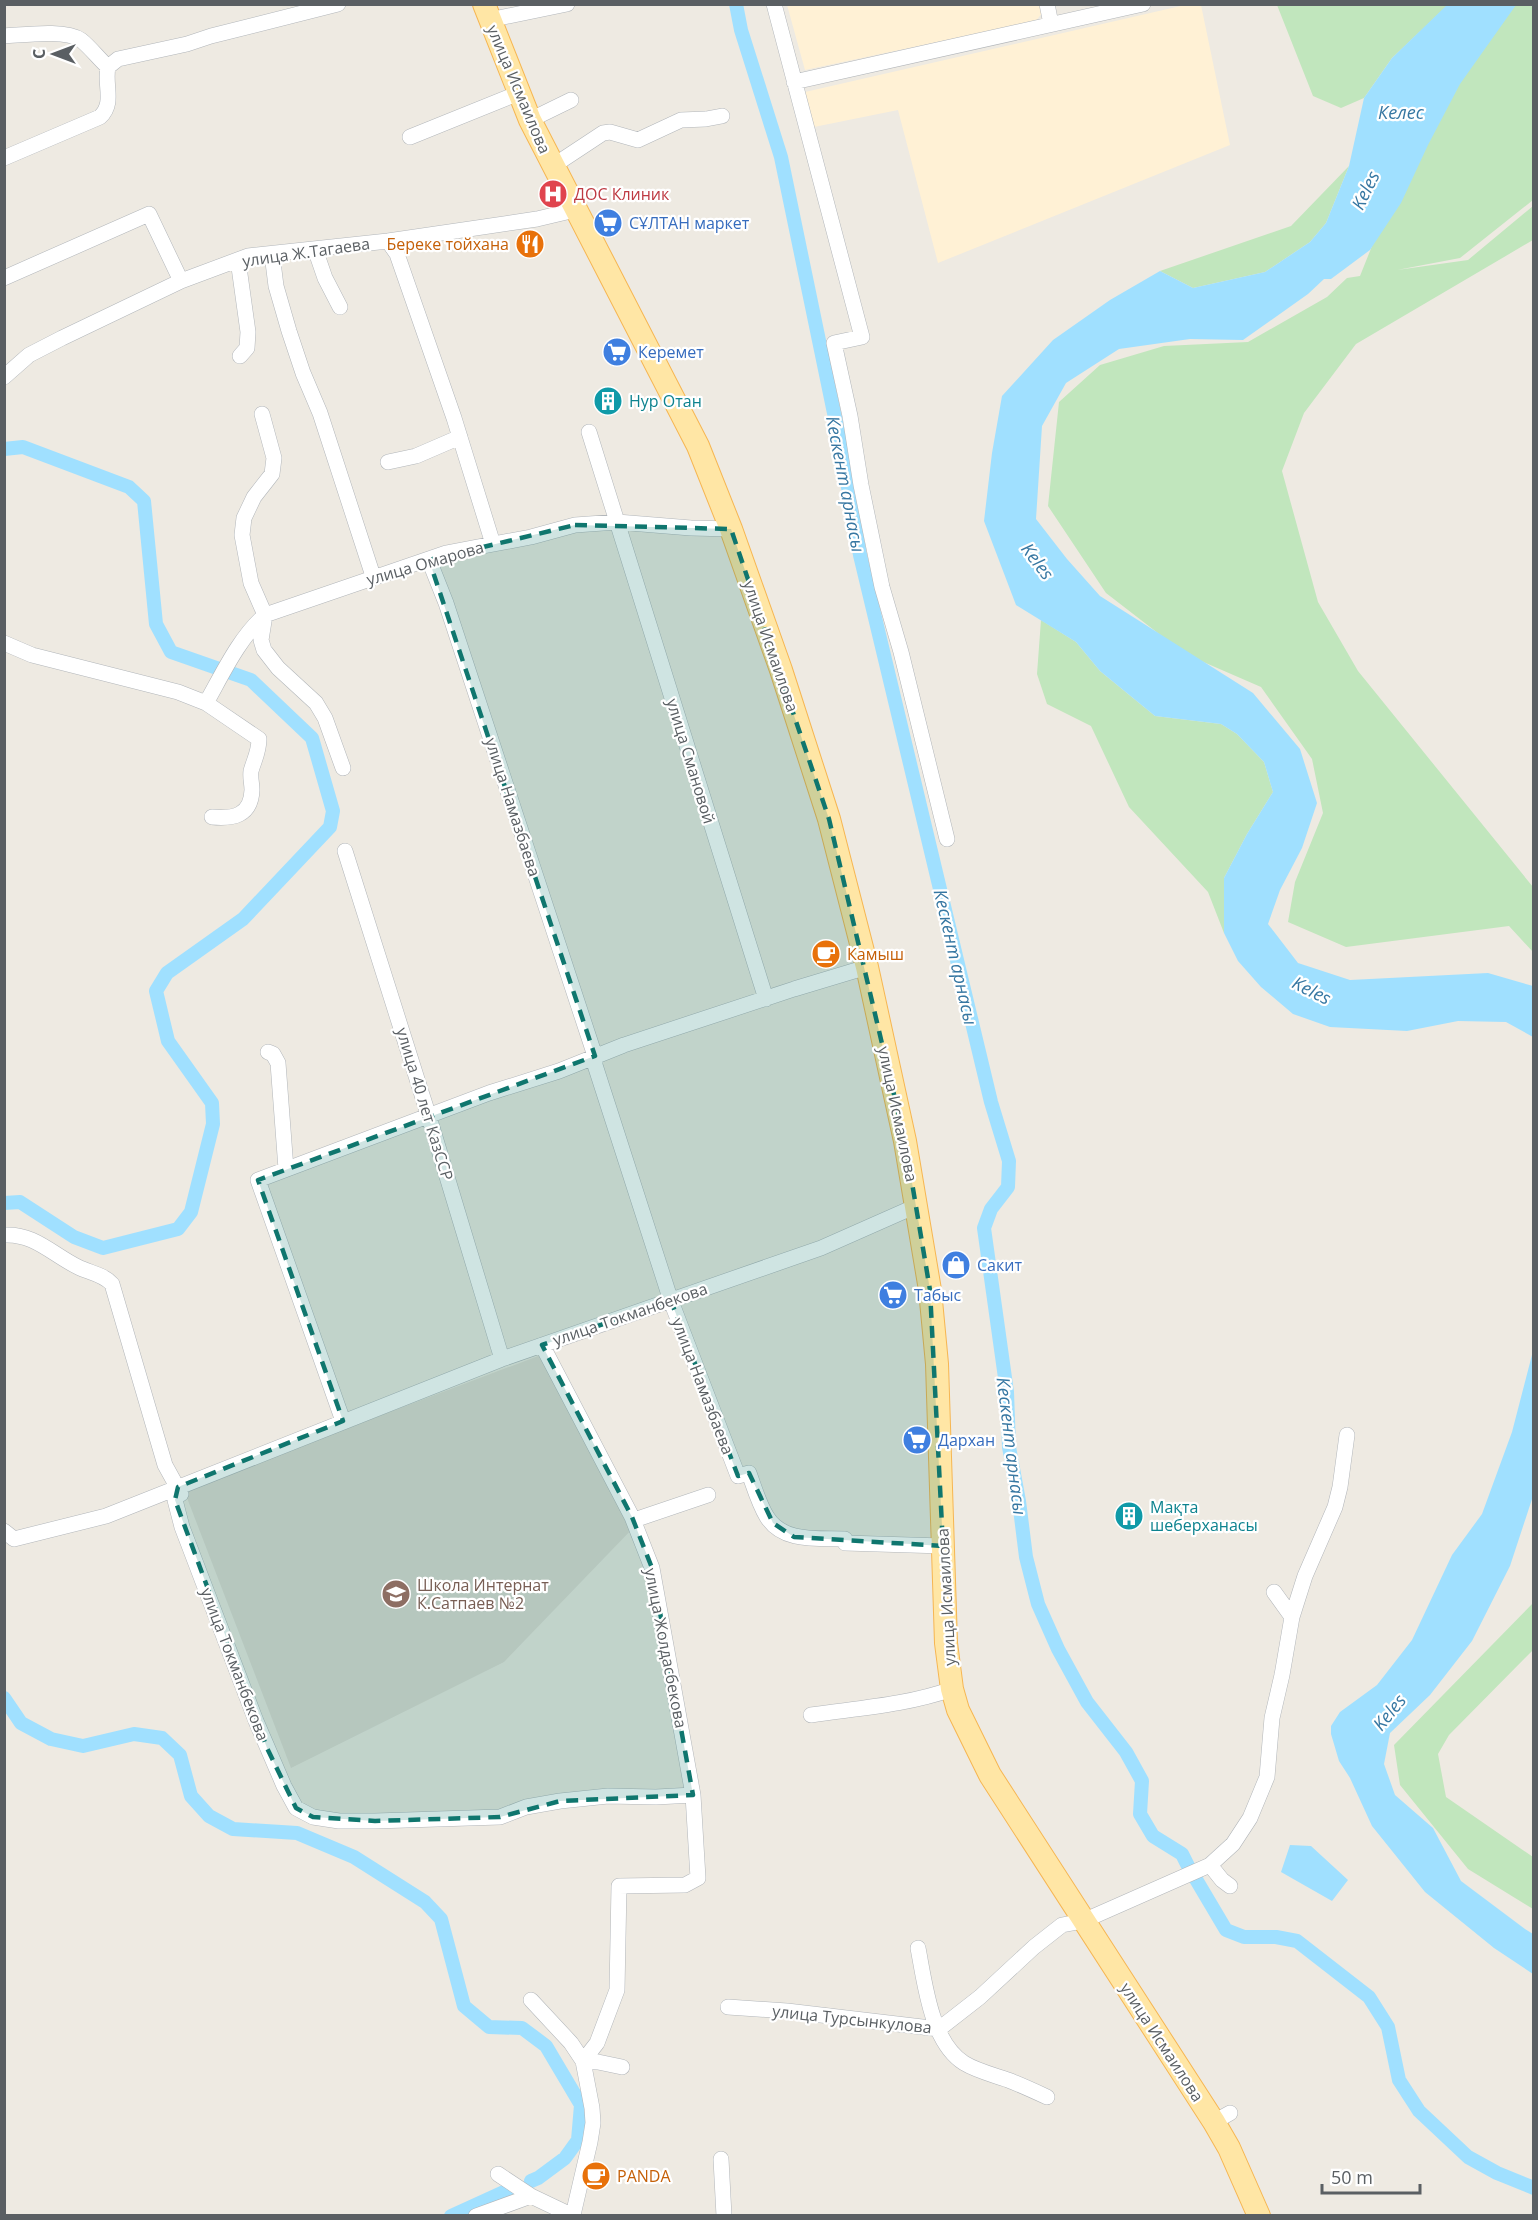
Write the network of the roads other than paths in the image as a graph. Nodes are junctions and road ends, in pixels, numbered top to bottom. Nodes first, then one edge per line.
1 (339, 4) edge
2 (567, 4) edge
3 (774, 4) edge
4 (1047, 4) edge
5 (1143, 4) edge
6 (486, 12) edge
7 (1051, 24) junction
8 (4, 36) edge
9 (108, 67) junction
10 (794, 82) junction
11 (519, 93) junction
12 (572, 100) dead end
13 (722, 116) dead end
14 (530, 120) junction
15 (410, 137) dead end
16 (4, 158) edge
17 (553, 166) junction
18 (575, 210) junction
19 (388, 242) junction
20 (315, 249) junction
21 (272, 254) junction
22 (238, 260) junction
23 (4, 278) edge
24 (182, 281) junction
25 (340, 307) dead end
26 (240, 356) dead end
27 (4, 377) edge
28 (262, 414) dead end
29 (589, 432) dead end
30 (460, 437) junction
31 (388, 462) dead end
32 (617, 522) junction
33 (731, 529) junction
34 (493, 544) junction
35 (429, 560) junction
36 (373, 576) junction
37 (265, 615) junction
38 (4, 643) edge
39 (206, 703) junction
40 (343, 768) dead end
41 (212, 817) dead end
42 (947, 839) dead end
43 (345, 851) dead end
44 (867, 967) junction
45 (766, 999) junction
46 (268, 1052) dead end
47 (595, 1056) junction
48 (429, 1117) junction
49 (286, 1169) junction
50 (916, 1206) junction
51 (4, 1235) edge
52 (671, 1301) junction
53 (542, 1345) junction
54 (502, 1359) junction
55 (343, 1421) junction
56 (1347, 1435) dead end
57 (181, 1492) junction
58 (708, 1495) dead end
59 (634, 1520) junction
60 (4, 1532) edge
61 (943, 1546) junction
62 (1274, 1592) dead end
63 (1292, 1617) junction
64 (952, 1689) junction
65 (812, 1715) dead end
66 (693, 1795) junction
67 (1210, 1865) junction
68 (1230, 1886) dead end
69 (1083, 1921) junction
70 (918, 1948) dead end
71 (531, 2000) dead end
72 (728, 2007) dead end
73 (939, 2029) junction
74 (583, 2061) junction
75 (622, 2067) dead end
76 (1047, 2097) dead end
77 (722, 2159) dead end
78 (498, 2174) dead end
79 (531, 2196) junction
80 (573, 2215) edge
81 (476, 2216) edge
82 (724, 2216) edge
83 (1259, 2216) edge

1 - 9 street
2 - 6 street
3 - 10 street
4 - 7 street
5 - 7 street
6 - 11 main road, улица Исмаилова
7 - 10 street
8 - 9 street
9 - 16 street
10 - 42 street
11 - 14 main road, улица Исмаилова
11 - 15 street
12 - 14 street
13 - 17 street
14 - 17 main road, улица Исмаилова
17 - 18 main road, улица Исмаилова
18 - 19 street, улица Ж.Тагаева
18 - 33 main road, улица Исмаилова
19 - 20 street, улица Ж.Тагаева
19 - 30 street
20 - 21 street, улица Ж.Тагаева
20 - 25 street
21 - 22 street, улица Ж.Тагаева
21 - 36 street
22 - 24 street, улица Ж.Тагаева
22 - 26 street
23 - 24 street
24 - 27 street, улица Ж.Тагаева
28 - 37 street
29 - 32 street, улица Смановой
30 - 31 street
30 - 34 street
32 - 33 street, улица Омарова
32 - 34 street, улица Омарова
32 - 45 street, улица Смановой
33 - 44 main road, улица Исмаилова
34 - 35 street, улица Омарова
35 - 36 street, улица Омарова
35 - 47 street, улица Намазбаева
36 - 37 street, улица Омарова
37 - 39 street, улица Омарова
37 - 40 street
38 - 39 street
39 - 41 street
43 - 48 street, улица 40 лет КазССР
44 - 45 street
44 - 50 main road, улица Исмаилова
45 - 47 street
46 - 49 street
47 - 48 street
47 - 52 street, улица Намазбаева
48 - 49 street
48 - 54 street, улица 40 лет КазССР
49 - 55 street
50 - 52 street, улица Токманбекова
50 - 61 main road, улица Исмаилова
51 - 57 street, улица Токманбекова
52 - 53 street, улица Токманбекова
52 - 61 street, улица Намазбаева
53 - 54 street, улица Токманбекова
53 - 59 street, улица Жолдасбекова
54 - 55 street, улица Токманбекова
55 - 57 street, улица Токманбекова
56 - 63 street, улица Турсынкулова
57 - 60 street, улица Токманбекова
57 - 66 street, улица Токманбекова
58 - 59 street
59 - 66 street, улица Жолдасбекова
61 - 64 main road, улица Исмаилова
62 - 63 street
63 - 67 street, улица Турсынкулова
64 - 65 street
64 - 69 main road, улица Исмаилова
66 - 74 street, улица Жолдасбекова
67 - 68 street
67 - 69 street, улица Турсынкулова
69 - 73 street, улица Турсынкулова
69 - 83 main road, улица Исмаилова
70 - 73 street
71 - 74 street
72 - 73 street, улица Турсынкулова
73 - 76 street
74 - 75 street
74 - 80 street
77 - 82 street
78 - 79 street
79 - 80 street
79 - 81 street

